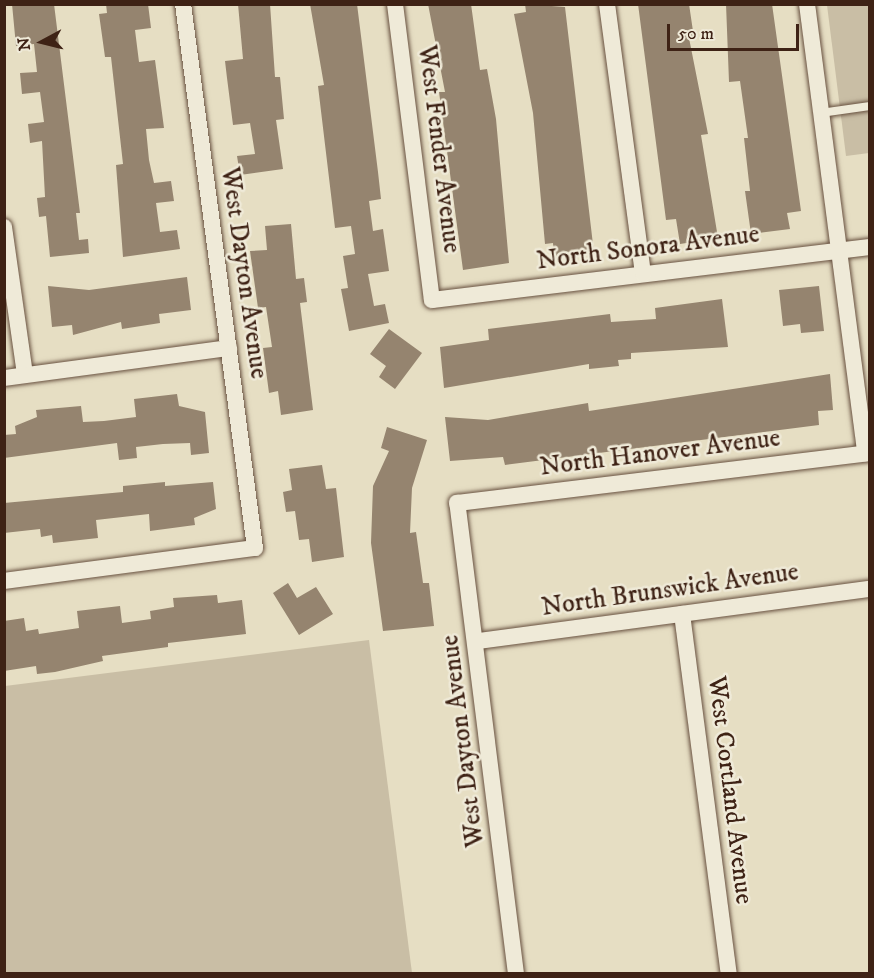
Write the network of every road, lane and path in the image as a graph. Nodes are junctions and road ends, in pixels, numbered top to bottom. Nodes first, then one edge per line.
1 (183, 4) edge
2 (395, 4) edge
3 (607, 4) edge
4 (807, 4) edge
5 (870, 106) edge
6 (821, 113) junction
7 (4, 227) edge
8 (870, 247) edge
9 (838, 251) junction
10 (643, 274) junction
11 (432, 300) joint
12 (229, 348) junction
13 (25, 375) junction
14 (4, 378) edge
15 (867, 453) edge
16 (457, 503) joint
17 (4, 581) edge
18 (870, 589) edge
19 (682, 614) junction
20 (478, 641) junction
21 (516, 974) edge
22 (729, 974) edge

1 - 12 street, West Dayton Avenue
2 - 11 street, West Fender Avenue
3 - 10 street
4 - 6 street
5 - 6 lane
6 - 9 street
7 - 13 street
8 - 9 street, North Sonora Avenue
9 - 10 street, North Sonora Avenue
9 - 15 street
10 - 11 street, North Sonora Avenue
12 - 13 street
12 - 17 street, West Dayton Avenue
13 - 14 street
15 - 16 street, North Hanover Avenue
16 - 20 street, West Dayton Avenue
18 - 19 street, North Brunswick Avenue
19 - 20 street, North Brunswick Avenue
19 - 22 street, West Cortland Avenue
20 - 21 street, West Dayton Avenue

